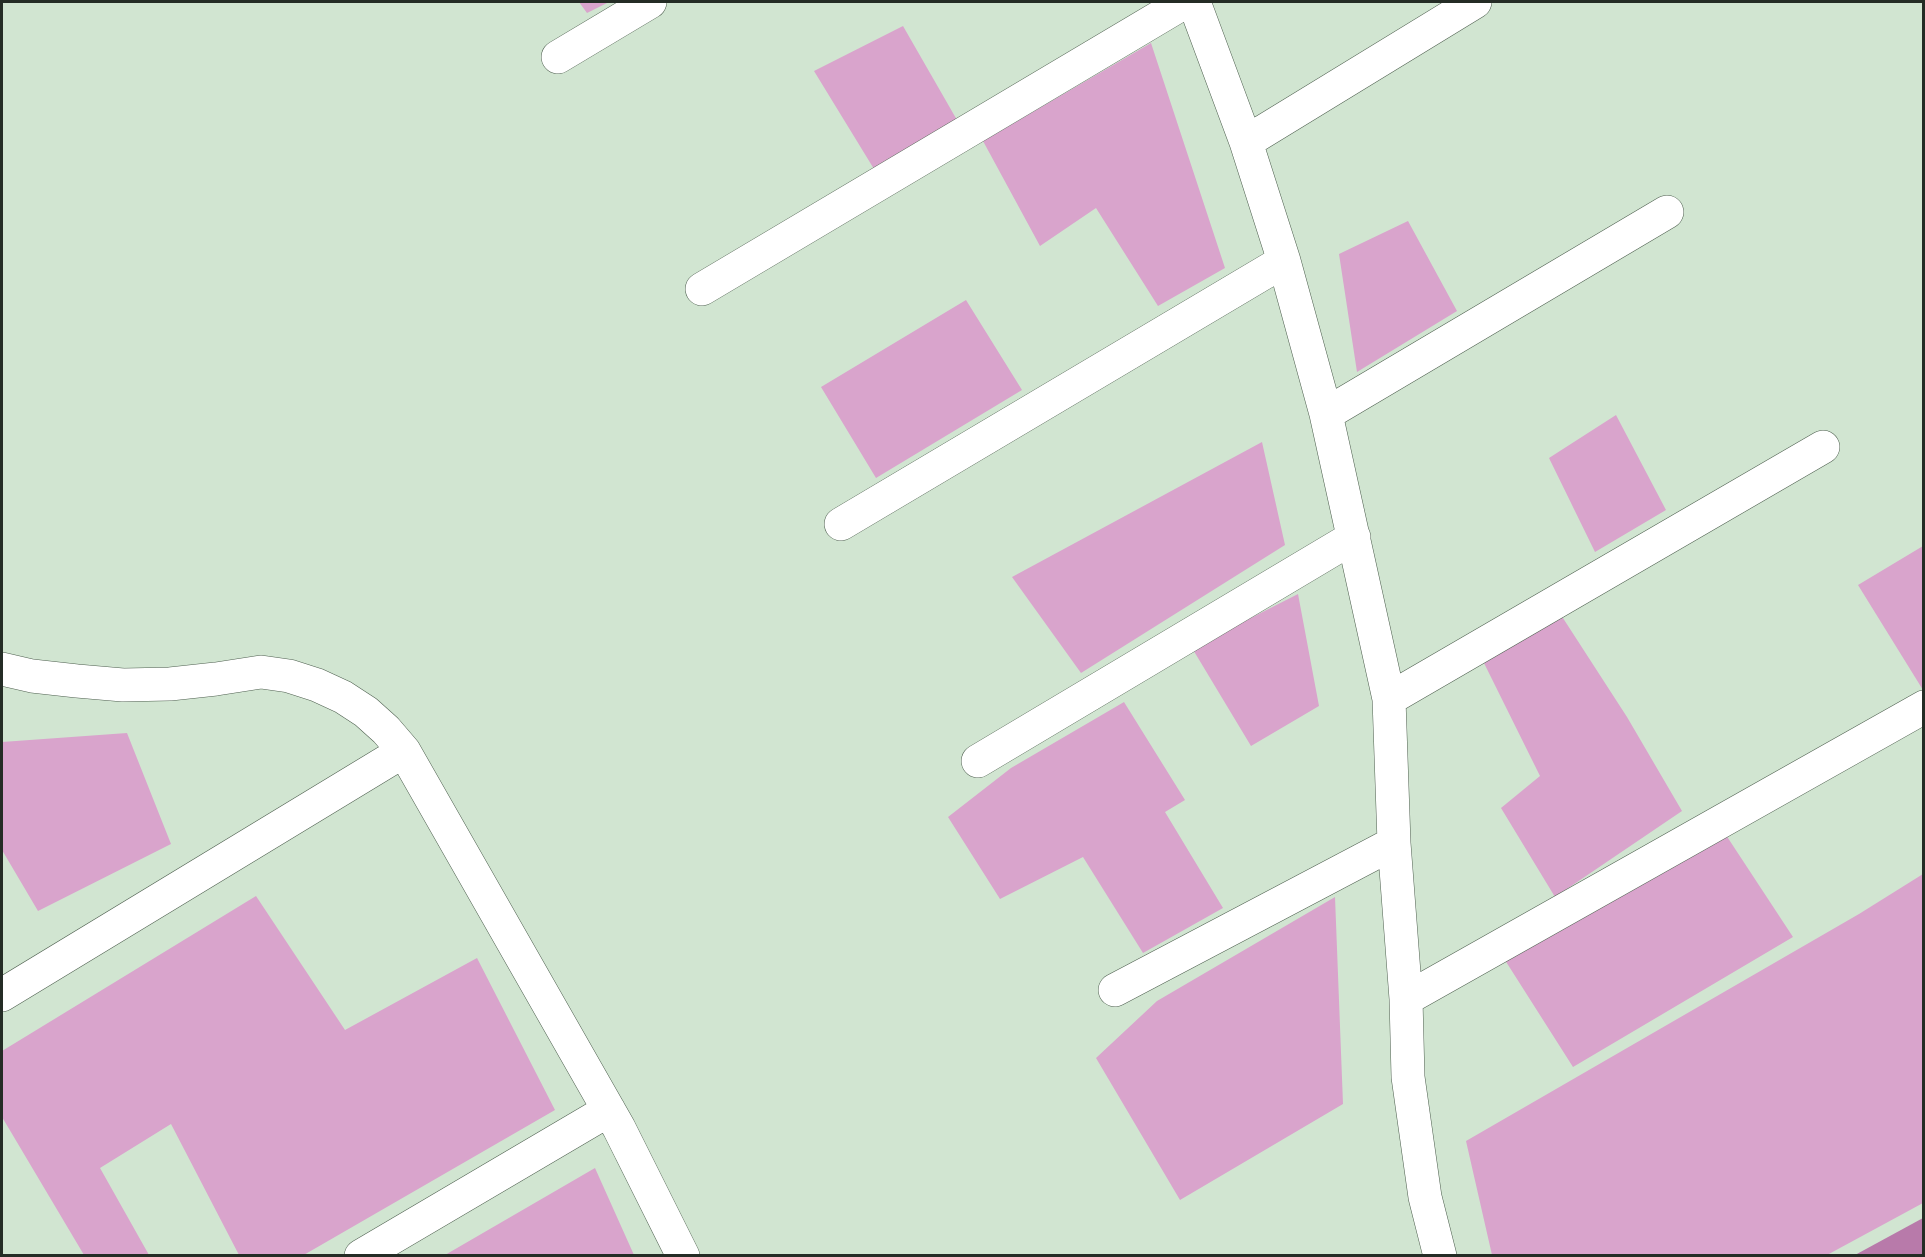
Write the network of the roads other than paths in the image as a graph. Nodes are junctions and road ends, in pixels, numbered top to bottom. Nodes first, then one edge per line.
1 (650, 2) edge
2 (1185, 2) edge
3 (1194, 2) edge
4 (1475, 2) edge
5 (558, 57) dead end
6 (1246, 142) junction
7 (1667, 212) dead end
8 (1284, 261) junction
9 (702, 290) dead end
10 (1326, 414) junction
11 (1823, 447) dead end
12 (841, 524) dead end
13 (1354, 537) junction
14 (2, 669) edge
15 (1389, 699) junction
16 (1923, 706) edge
17 (404, 751) junction
18 (978, 761) dead end
19 (1394, 843) junction
20 (1115, 990) dead end
21 (2, 995) edge
22 (1406, 999) junction
23 (609, 1110) junction
24 (361, 1256) edge
25 (683, 1256) edge
26 (1440, 1256) edge

1 - 5 street
2 - 9 street
3 - 6 street
4 - 6 street
6 - 8 street
7 - 10 street
8 - 10 street
8 - 12 street
10 - 13 street
11 - 15 street
13 - 15 street
13 - 18 street
14 - 17 street
15 - 19 street
16 - 22 street
17 - 21 street
17 - 23 street
19 - 20 street
19 - 22 street
22 - 26 street
23 - 24 street
23 - 25 street

